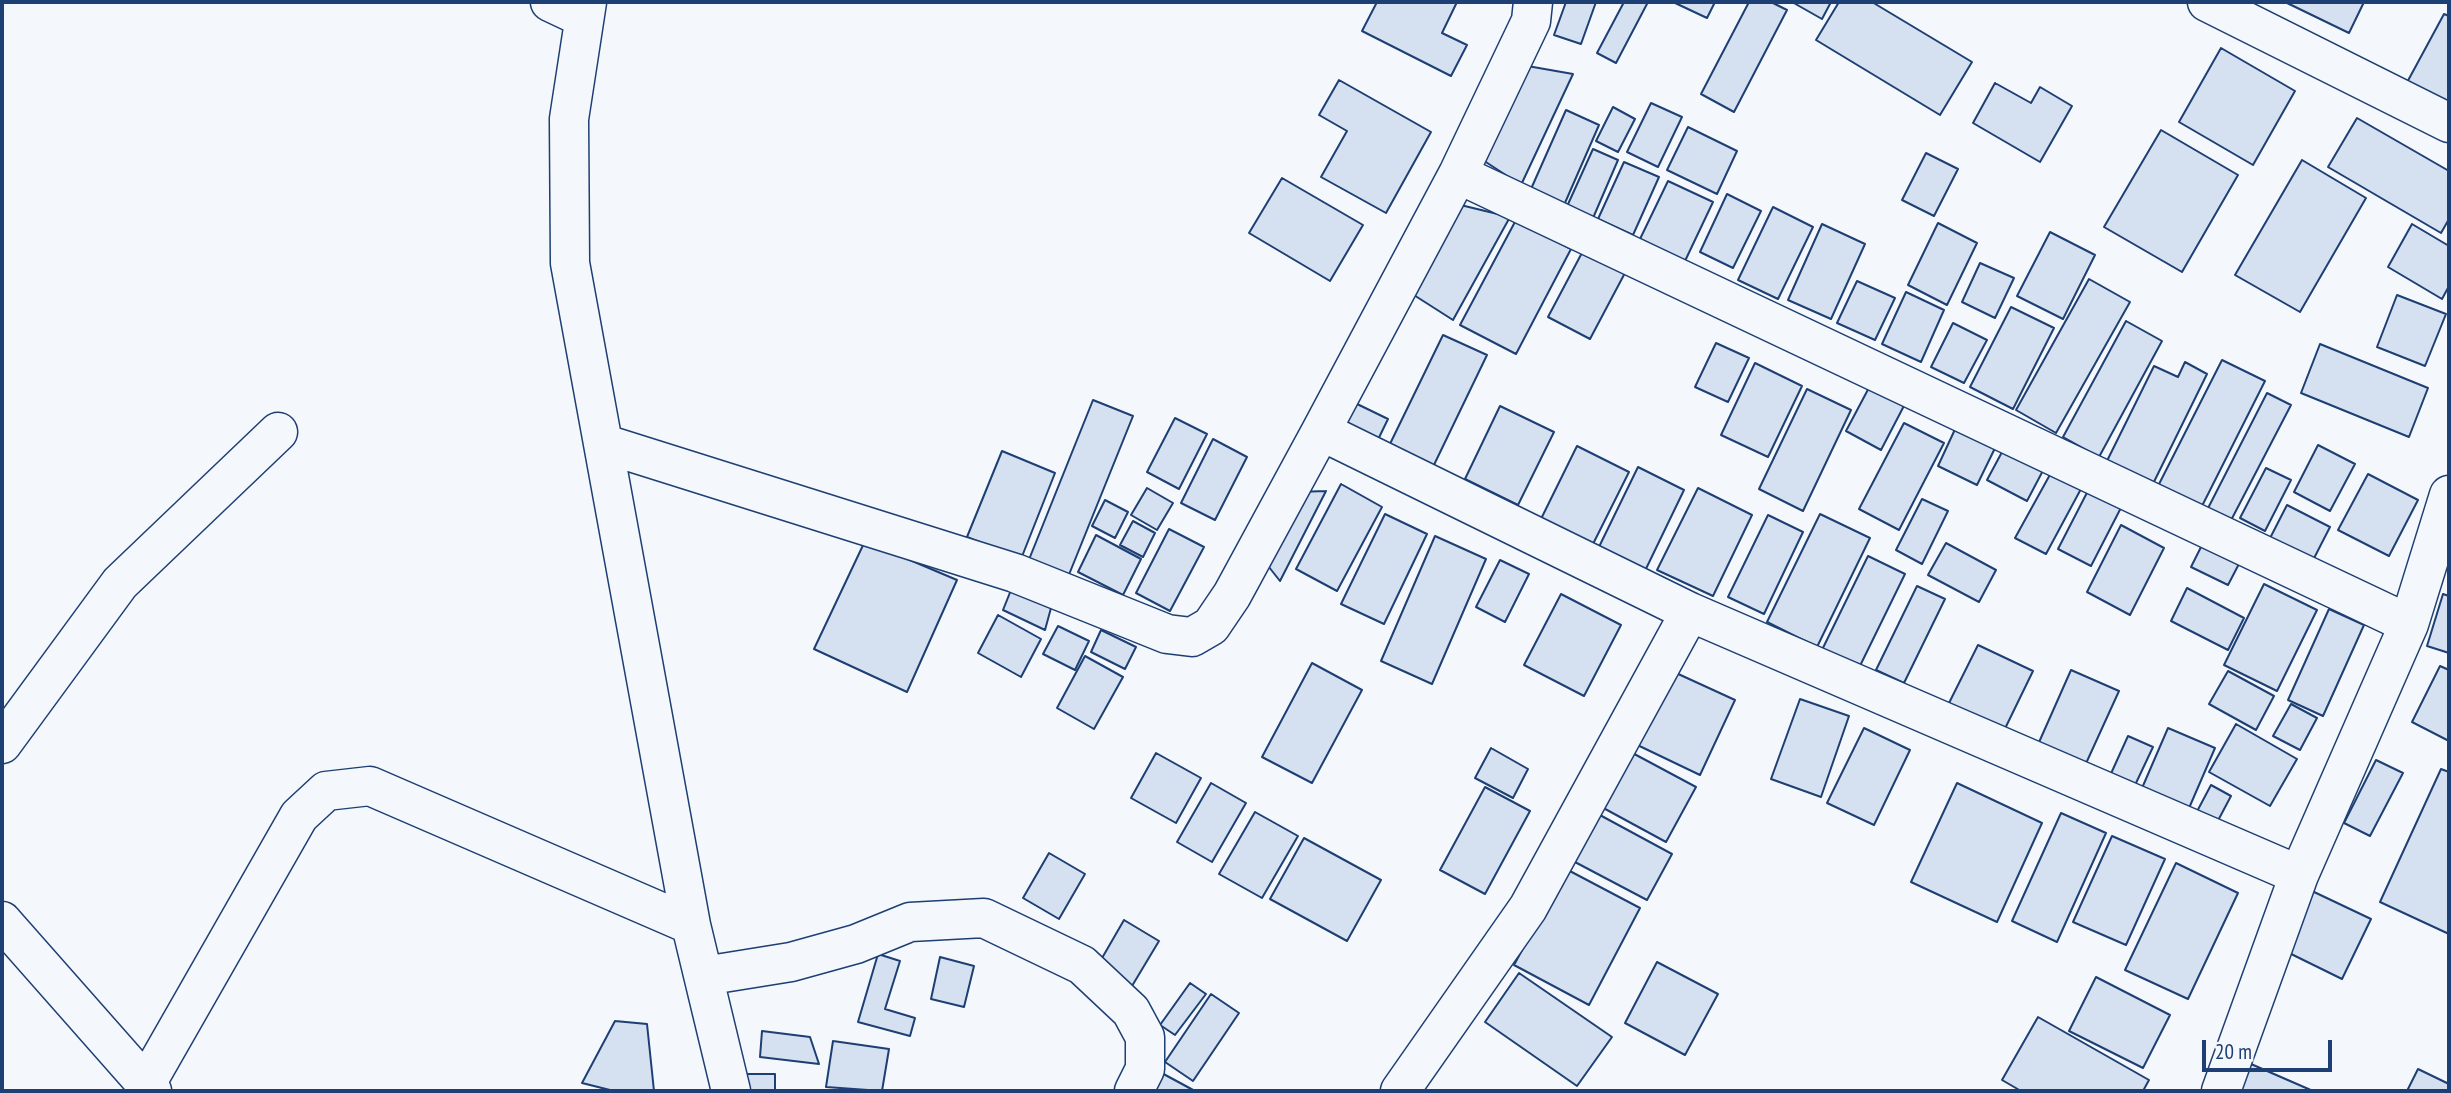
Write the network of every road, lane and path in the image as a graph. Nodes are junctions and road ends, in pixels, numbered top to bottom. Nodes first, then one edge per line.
1 (550, 2) edge
2 (1532, 2) edge
3 (2207, 2) edge
4 (586, 10) edge
5 (2449, 123) edge
6 (1458, 174) junction
7 (1321, 431) junction
8 (278, 432) dead end
9 (606, 444) junction
10 (2449, 495) edge
11 (1690, 612) junction
12 (2409, 624) junction
13 (2, 744) edge
14 (2299, 875) junction
15 (2, 921) edge
16 (691, 925) junction
17 (705, 976) junction
18 (149, 1087) edge
19 (731, 1091) edge
20 (1134, 1091) edge
21 (1400, 1091) edge
22 (2221, 1091) edge

1 - 4 street
2 - 6 street
3 - 5 street
4 - 9 street
6 - 7 street
6 - 12 street
7 - 9 street
7 - 11 street
8 - 13 street
9 - 16 street
10 - 12 street
11 - 14 street
11 - 21 street
12 - 14 street
14 - 22 street
15 - 18 street
16 - 17 street
16 - 18 street
17 - 19 street
17 - 20 street

